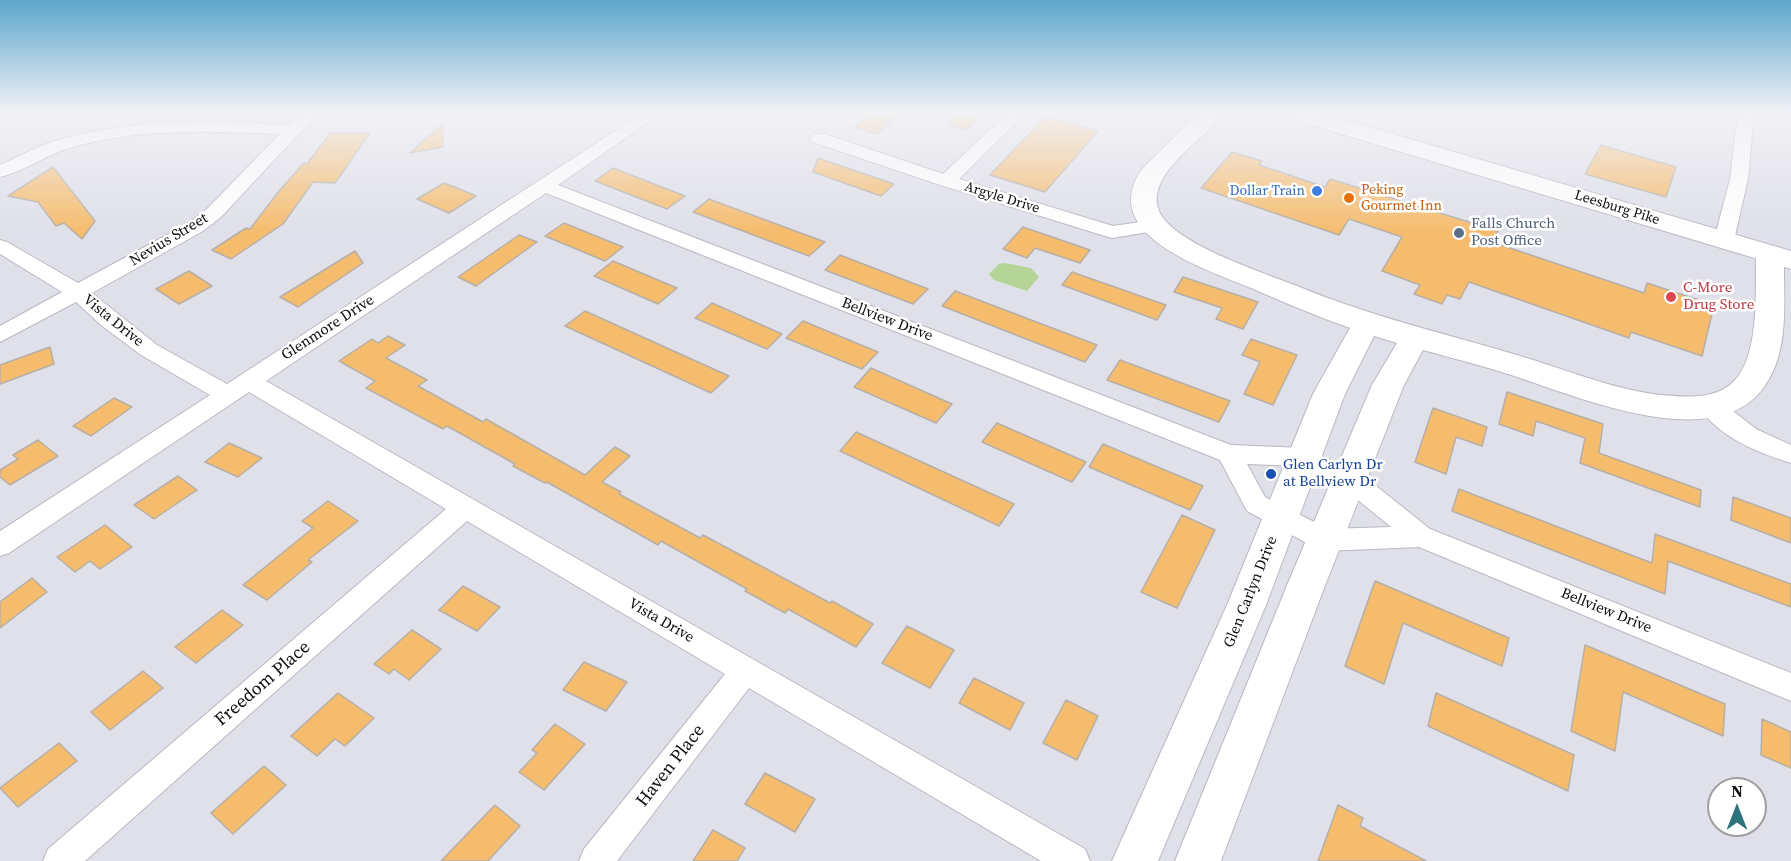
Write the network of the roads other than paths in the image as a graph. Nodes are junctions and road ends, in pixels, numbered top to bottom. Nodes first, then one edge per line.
1 (45, 152) edge
2 (273, 152) edge
3 (595, 152) edge
4 (861, 152) edge
5 (976, 152) edge
6 (1173, 152) edge
7 (1427, 152) edge
8 (1439, 152) edge
9 (1742, 152) edge
10 (1443, 156) junction
11 (0, 172) edge
12 (946, 181) junction
13 (545, 186) junction
14 (1154, 226) junction
15 (1724, 240) junction
16 (0, 246) edge
17 (1780, 257) edge
18 (78, 292) junction
19 (1367, 324) junction
20 (0, 334) edge
21 (1415, 338) junction
22 (238, 388) junction
23 (1711, 406) junction
24 (1229, 454) junction
25 (1791, 454) edge
26 (1303, 457) junction
27 (1351, 480) junction
28 (466, 507) junction
29 (1281, 518) junction
30 (1421, 536) junction
31 (1325, 540) junction
32 (0, 545) edge
33 (746, 670) junction
34 (1791, 687) edge
35 (60, 861) edge
36 (596, 861) edge
37 (1073, 861) edge
38 (1134, 861) edge
39 (1198, 861) edge

1 - 11 street
2 - 18 street, Nevius Street
3 - 13 street, Glenmore Drive
4 - 12 street, Argyle Drive
5 - 12 street
6 - 14 street
7 - 10 street, Leesburg Pike
8 - 10 street, Leesburg Pike
9 - 15 street
10 - 15 street, Leesburg Pike
12 - 14 street, Argyle Drive
13 - 22 street, Glenmore Drive
13 - 24 street, Bellview Drive
14 - 19 street
15 - 17 street, Leesburg Pike
16 - 18 street, Vista Drive
17 - 23 street
18 - 20 street, Nevius Street
18 - 22 street, Vista Drive
19 - 21 street
19 - 26 street, Glen Carlyn Drive
21 - 23 street
21 - 27 street
22 - 28 street, Vista Drive
22 - 32 street, Glenmore Drive
23 - 25 street
24 - 26 street, Bellview Drive
24 - 29 street, Bellview Drive
26 - 27 street, Bellview Drive
26 - 29 street, Glen Carlyn Drive
27 - 30 street, Bellview Drive
27 - 31 street
28 - 33 street, Vista Drive
28 - 35 street, Freedom Place
29 - 31 street, Bellview Drive
29 - 38 street, Glen Carlyn Drive
30 - 31 street, Bellview Drive
30 - 34 street, Bellview Drive
31 - 39 street
33 - 36 street, Haven Place
33 - 37 street, Vista Drive

